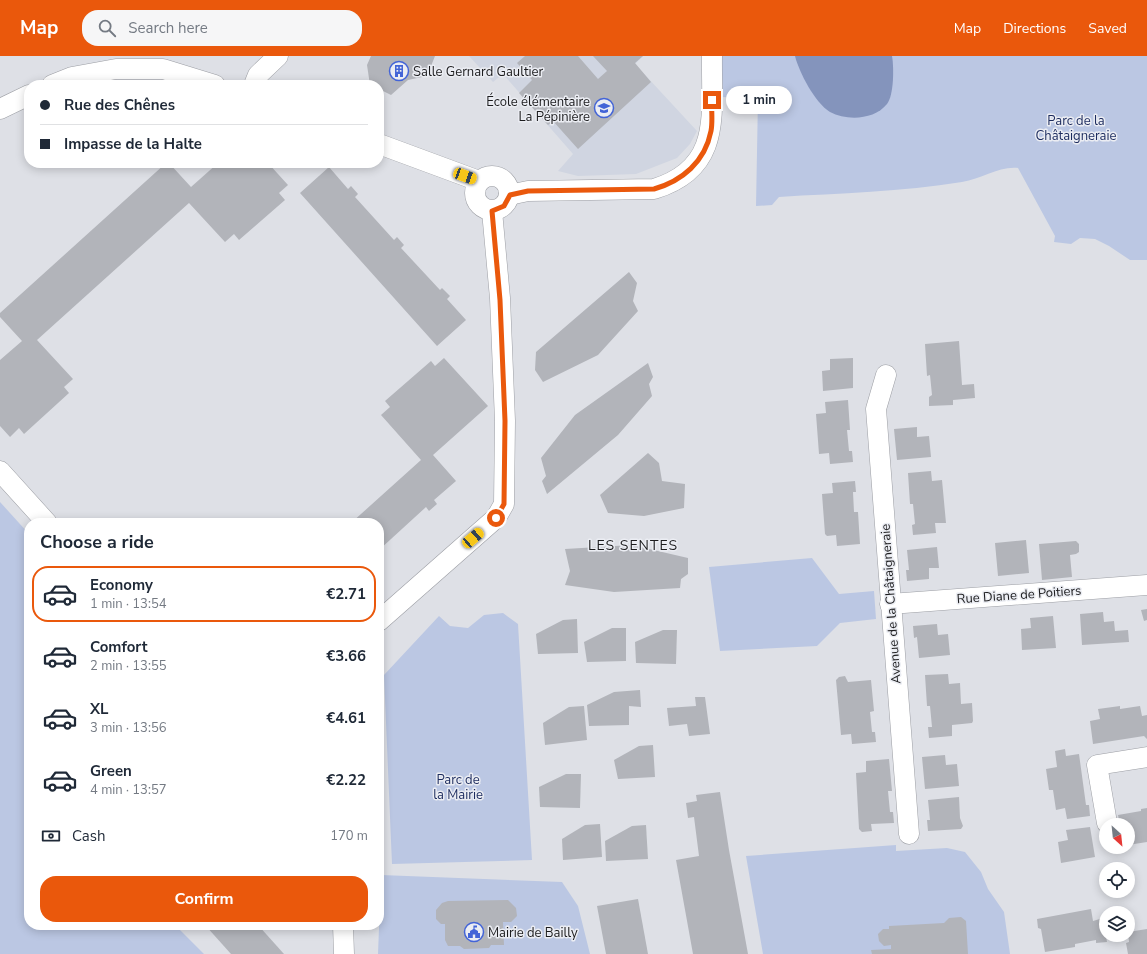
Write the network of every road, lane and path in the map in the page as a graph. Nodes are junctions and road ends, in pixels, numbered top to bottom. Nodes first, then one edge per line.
1 (278, 56) edge
2 (712, 56) edge
3 (63, 80) edge
4 (199, 80) edge
5 (256, 80) edge
6 (24, 97) edge
7 (0, 109) edge
8 (384, 146) edge
9 (479, 181) junction
10 (510, 195) junction
11 (492, 211) junction
12 (886, 374) dead end
13 (0, 471) edge
14 (42, 518) edge
15 (1147, 585) edge
16 (890, 604) junction
17 (384, 617) edge
18 (1147, 757) edge
19 (1106, 818) edge
20 (909, 834) dead end
21 (342, 930) edge
22 (344, 954) edge

1 - 5 street
2 - 10 street
3 - 4 street
6 - 7 street
8 - 9 street
9 - 10 street
9 - 11 street
10 - 11 street
11 - 17 street
12 - 16 street, Avenue de la Châtaigneraie
13 - 14 street
15 - 16 street, Rue Diane de Poitiers
16 - 20 street, Avenue de la Châtaigneraie
18 - 19 street
21 - 22 street

